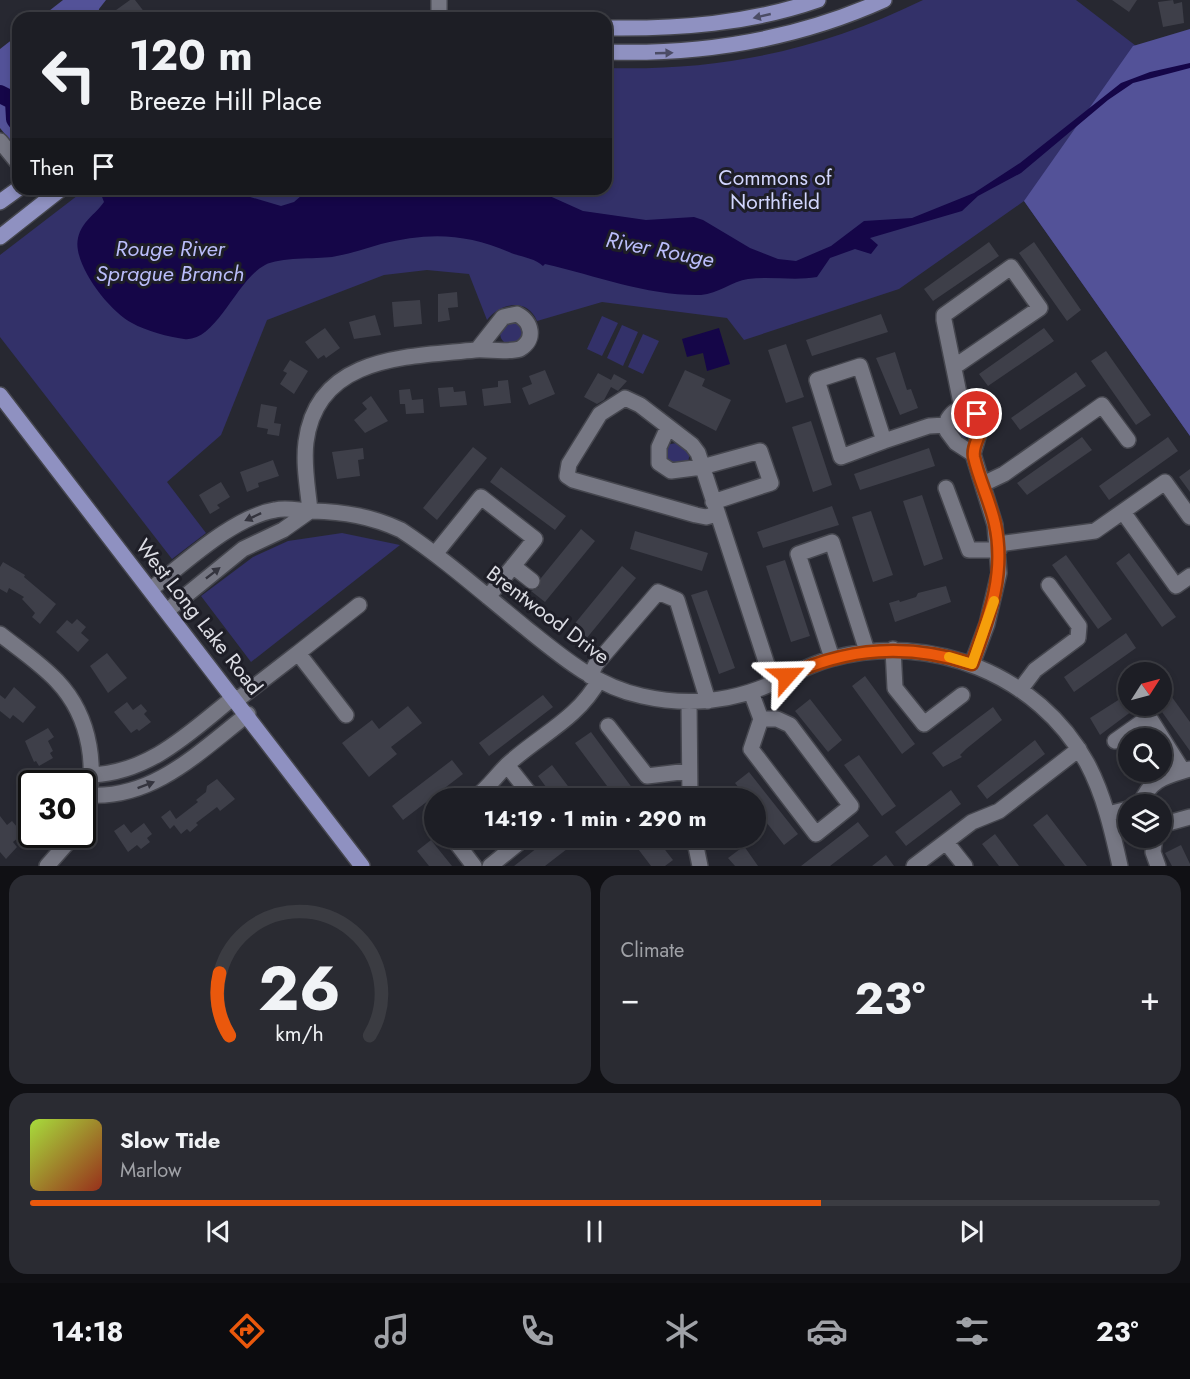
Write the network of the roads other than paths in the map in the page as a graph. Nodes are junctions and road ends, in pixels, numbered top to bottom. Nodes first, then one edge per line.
1 (818, 0) edge
2 (885, 0) edge
3 (612, 28) edge
4 (612, 52) edge
5 (0, 141) edge
6 (9, 160) edge
7 (46, 195) edge
8 (0, 237) edge
9 (477, 350) dead end
10 (954, 367) junction
11 (0, 396) edge
12 (962, 408) junction
13 (946, 426) junction
14 (668, 427) junction
15 (1128, 440) dead end
16 (884, 441) junction
17 (973, 454) junction
18 (702, 467) junction
19 (983, 484) junction
20 (946, 488) dead end
21 (715, 508) junction
22 (310, 511) junction
23 (1123, 512) junction
24 (1190, 517) edge
25 (231, 530) junction
26 (998, 547) junction
27 (243, 549) junction
28 (435, 554) junction
29 (513, 566) junction
30 (1190, 576) edge
31 (532, 581) dead end
32 (1049, 585) dead end
33 (152, 589) junction
34 (488, 597) junction
35 (359, 604) dead end
36 (168, 610) junction
37 (2, 640) edge
38 (893, 649) junction
39 (867, 651) junction
40 (298, 653) junction
41 (832, 658) junction
42 (972, 664) junction
43 (594, 678) junction
44 (773, 683) junction
45 (1020, 690) junction
46 (751, 692) junction
47 (962, 695) dead end
48 (236, 699) junction
49 (708, 701) junction
50 (689, 702) junction
51 (248, 714) junction
52 (346, 715) dead end
53 (761, 719) junction
54 (608, 726) dead end
55 (1115, 741) dead end
56 (1079, 749) junction
57 (507, 765) junction
58 (92, 770) edge
59 (1187, 770) edge
60 (689, 771) junction
61 (96, 775) edge
62 (488, 788) edge
63 (525, 788) edge
64 (690, 788) edge
65 (96, 794) edge
66 (1146, 794) edge
67 (1118, 812) edge
68 (1108, 814) junction
69 (1190, 817) edge
70 (1172, 822) edge
71 (946, 842) junction
72 (63, 848) edge
73 (460, 848) edge
74 (512, 848) edge
75 (696, 848) edge
76 (1154, 848) edge
77 (47, 866) edge
78 (362, 866) edge
79 (474, 866) edge
80 (490, 866) edge
81 (700, 866) edge
82 (914, 866) edge
83 (965, 866) edge
84 (1120, 866) edge
85 (1158, 866) edge

1 -> 3 main road
4 -> 2 main road
5 - 6 street
7 - 8 main road
9 - 22 street
10 - 10 street
10 - 12 street
11 - 33 main road, West Long Lake Road
12 - 13 street
12 - 17 street
13 - 16 street
13 - 17 street
14 - 18 street
14 - 18 street
14 - 21 street
15 - 19 street
16 - 16 street
17 - 19 street
18 - 21 street
18 - 21 street
19 - 26 street
20 - 26 street
21 - 44 street
22 -> 25 street, Brentwood Drive
22 - 27 street
22 - 28 street, Brentwood Drive
23 - 24 street
23 - 26 street
23 - 30 street
25 - 27 street
25 - 33 street, Brentwood Drive
26 - 42 street
36 -> 27 street
28 - 29 street
28 - 34 street, Brentwood Drive
29 - 31 street
29 - 34 street
32 - 45 street
33 - 36 main road, West Long Lake Road
34 - 43 street, Brentwood Drive
35 - 40 street
36 - 48 main road, West Long Lake Road
37 - 58 street
38 - 39 street, Brentwood Drive
38 - 42 street, Brentwood Drive
38 - 47 street
39 - 41 street, Brentwood Drive
39 - 41 street
40 - 48 street
40 - 52 street
41 - 44 street, Brentwood Drive
42 - 45 street, Brentwood Drive
43 - 49 street
43 - 50 street, Brentwood Drive
43 - 57 street
44 - 46 street, Brentwood Drive
45 - 56 street, Brentwood Drive
46 - 49 street, Brentwood Drive
46 - 53 street
48 - 51 main road, West Long Lake Road
48 - 61 street
49 - 50 street, Brentwood Drive
50 - 60 street
65 -> 51 street
51 - 78 main road, West Long Lake Road
53 - 53 street
54 - 60 street
55 - 59 street
56 - 68 street, Brentwood Drive
56 - 71 street
57 - 62 street
57 - 63 street
59 - 66 street
60 - 64 street
67 - 68 street
68 - 84 street, Brentwood Drive
69 - 70 street
71 - 82 street
71 - 83 street
72 - 77 street
73 - 79 street
74 - 80 street
75 - 81 street
76 - 85 street

